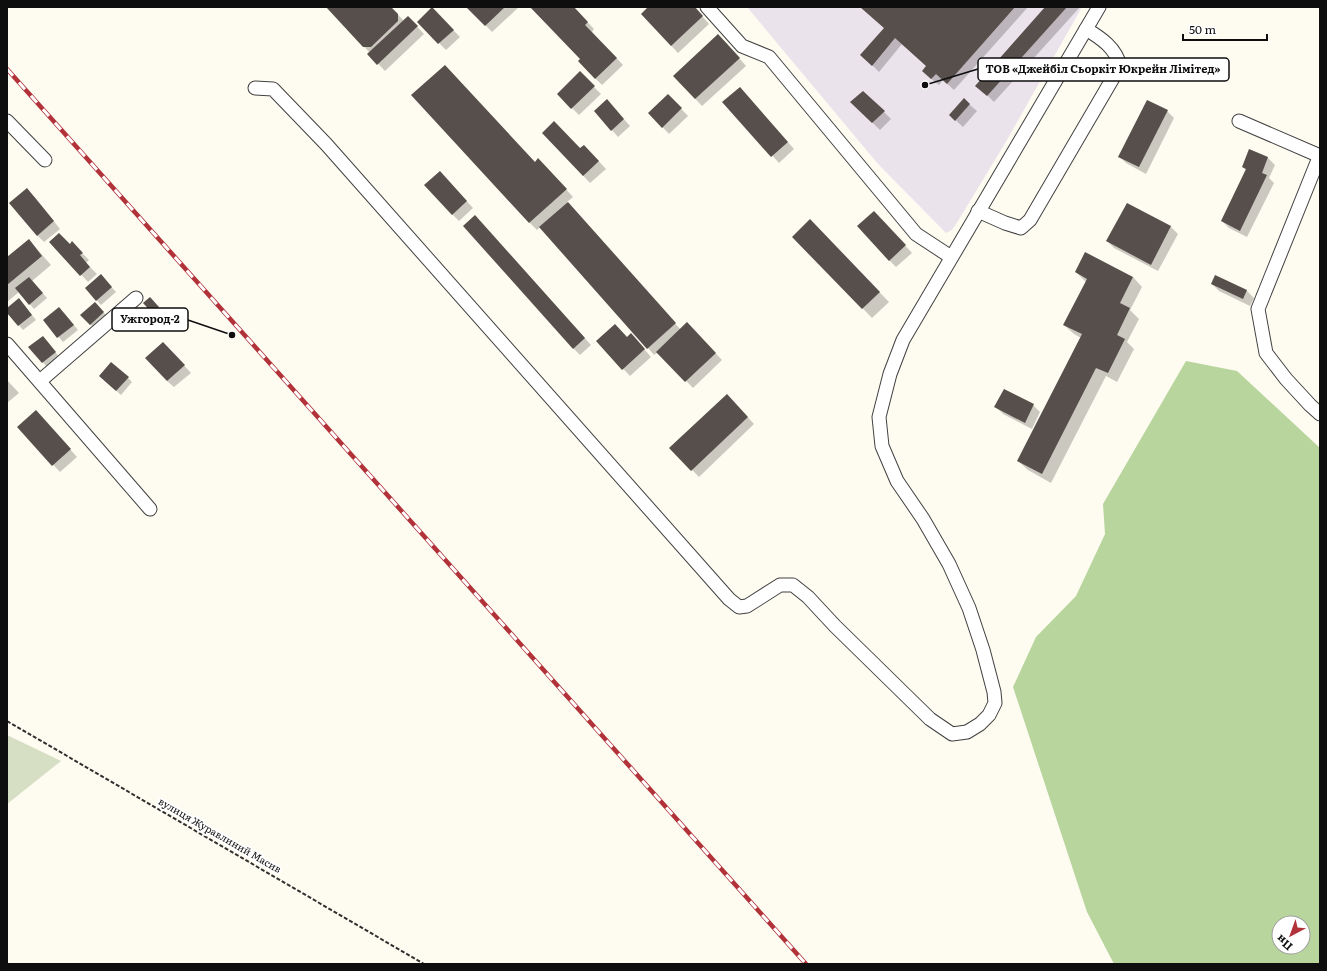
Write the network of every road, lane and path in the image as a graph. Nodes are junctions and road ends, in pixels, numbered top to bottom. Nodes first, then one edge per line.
1 (708, 7) edge
2 (1099, 7) edge
3 (1086, 29) junction
4 (255, 88) dead end
5 (1239, 120) dead end
6 (7, 122) edge
7 (1320, 156) edge
8 (45, 160) dead end
9 (978, 211) junction
10 (951, 258) junction
11 (136, 298) dead end
12 (7, 344) edge
13 (40, 381) junction
14 (1320, 414) edge
15 (150, 509) dead end
16 (7, 721) edge
17 (424, 964) edge

1 - 10 street
2 - 3 street
3 - 9 street
3 - 9 street
4 - 10 street
5 - 7 street
6 - 8 street
7 - 14 street
9 - 10 street
11 - 13 street
12 - 13 street
13 - 15 street
16 - 17 path, вулиця Журавлиний Масив

